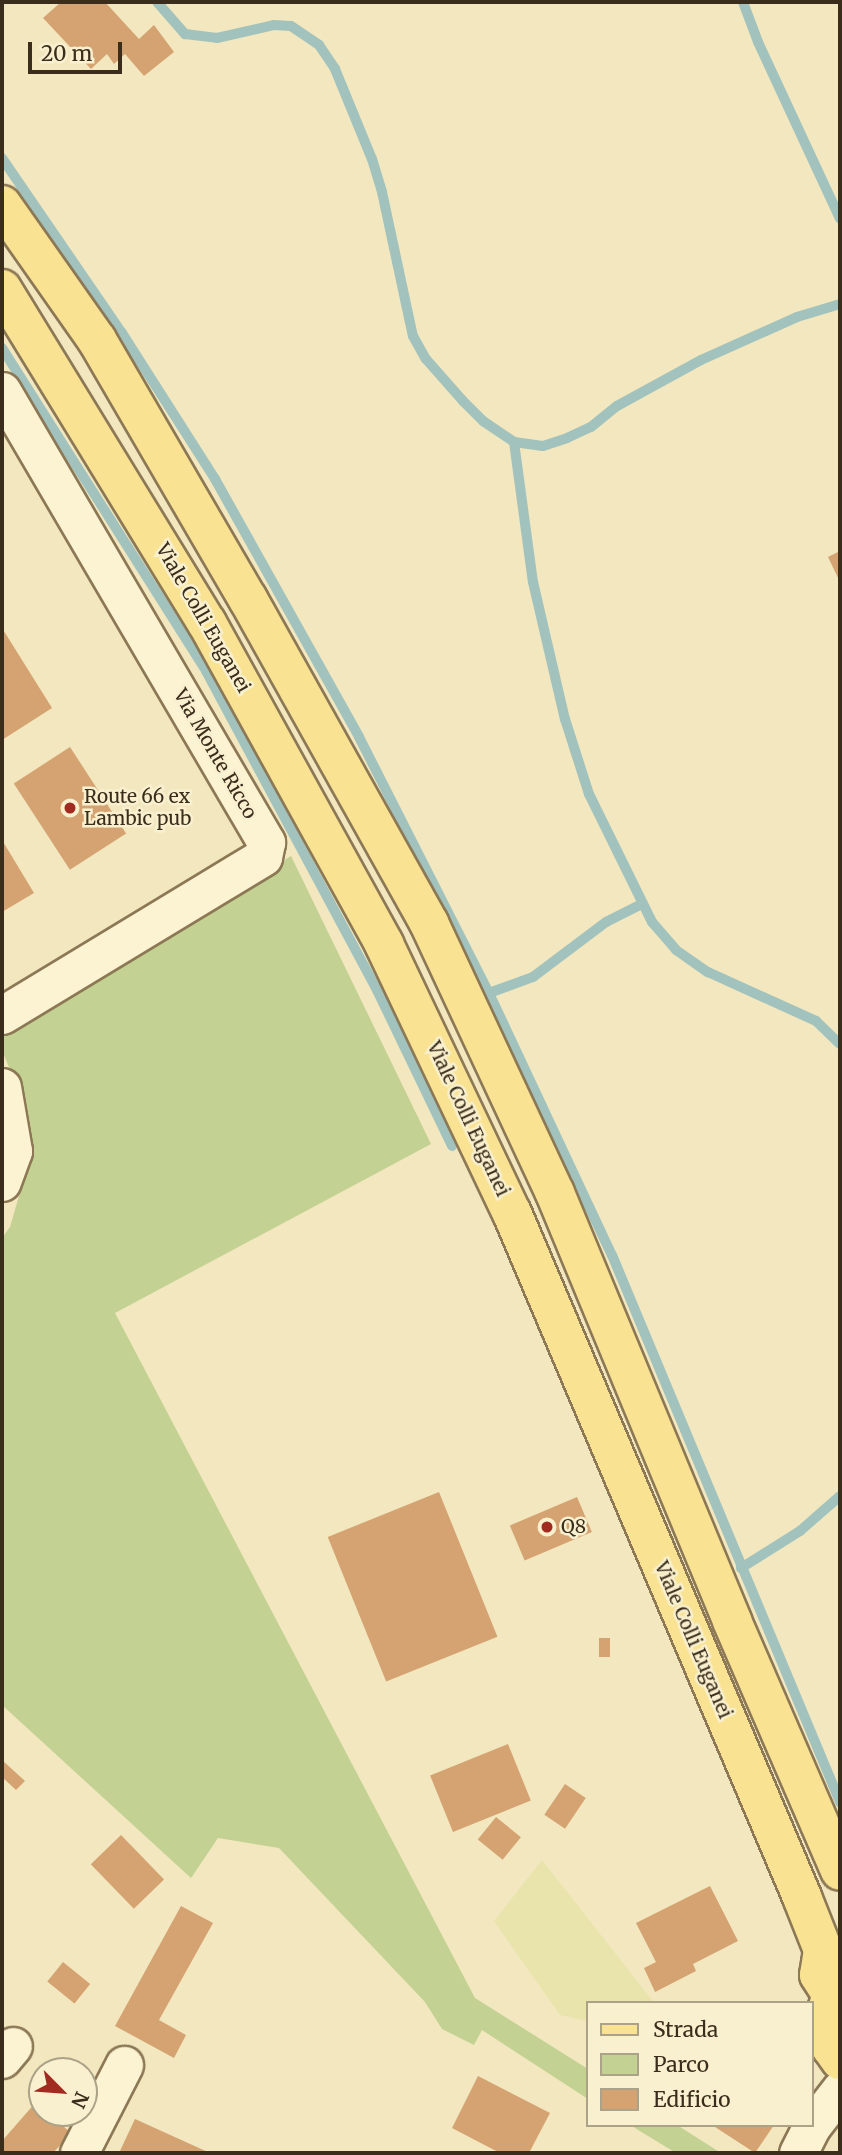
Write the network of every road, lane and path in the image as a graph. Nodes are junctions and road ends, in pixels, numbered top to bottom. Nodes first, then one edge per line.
1 (2, 205) edge
2 (2, 289) edge
3 (2, 391) edge
4 (2, 1015) edge
5 (2, 1087) edge
6 (2, 1182) edge
7 (840, 1871) edge
8 (836, 1990) edge
9 (840, 2060) edge
10 (124, 2065) dead end
11 (840, 2090) edge
12 (814, 2123) edge
13 (811, 2127) edge
14 (79, 2153) edge
15 (798, 2153) edge

1 - 7 main road
2 - 8 main road, Viale Colli Euganei
3 - 4 street, Via Monte Ricco
5 - 6 street
8 - 9 main road, Viale Colli Euganei
10 - 14 street
11 - 12 street
13 - 15 street

